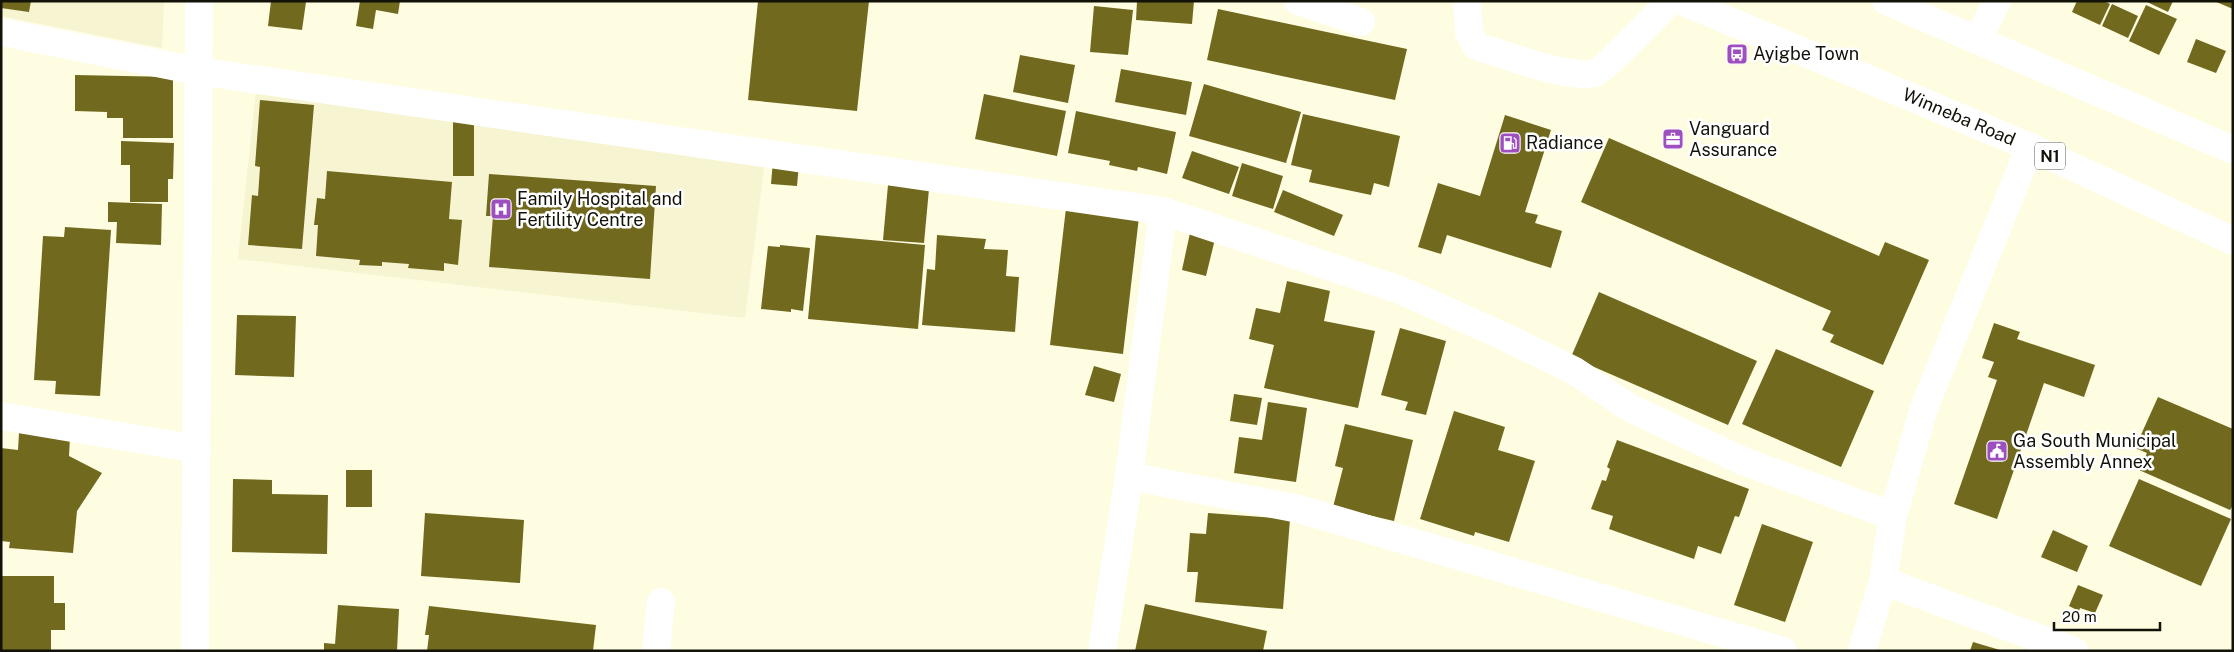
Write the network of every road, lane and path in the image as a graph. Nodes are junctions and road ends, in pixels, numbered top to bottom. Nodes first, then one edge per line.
1 (199, 1) edge
2 (1298, 1) edge
3 (1467, 1) edge
4 (1670, 1) edge
5 (1682, 1) edge
6 (1886, 1) edge
7 (1997, 1) edge
8 (1360, 22) dead end
9 (1, 32) edge
10 (1978, 40) junction
11 (197, 71) junction
12 (2030, 147) junction
13 (2233, 150) edge
14 (1163, 211) junction
15 (2233, 241) edge
16 (1, 416) edge
17 (197, 449) junction
18 (1129, 476) junction
19 (1893, 516) junction
20 (1883, 581) junction
21 (661, 602) dead end
22 (195, 651) edge
23 (656, 651) edge
24 (1102, 651) edge
25 (1783, 651) edge
26 (1862, 651) edge
27 (2074, 651) edge

1 - 11 main road
2 - 8 main road
3 - 4 main road
5 - 12 main road, Winneba Road / N1
6 - 10 main road
7 - 10 main road
9 - 11 main road
10 - 13 main road
11 - 14 main road
11 - 17 main road
12 - 15 main road, Winneba Road / N1
12 - 19 main road
14 - 18 main road
14 - 19 main road
16 - 17 main road
17 - 22 main road
18 - 24 main road
18 - 25 main road
19 - 20 main road
20 - 26 main road
20 - 27 main road
21 - 23 main road

